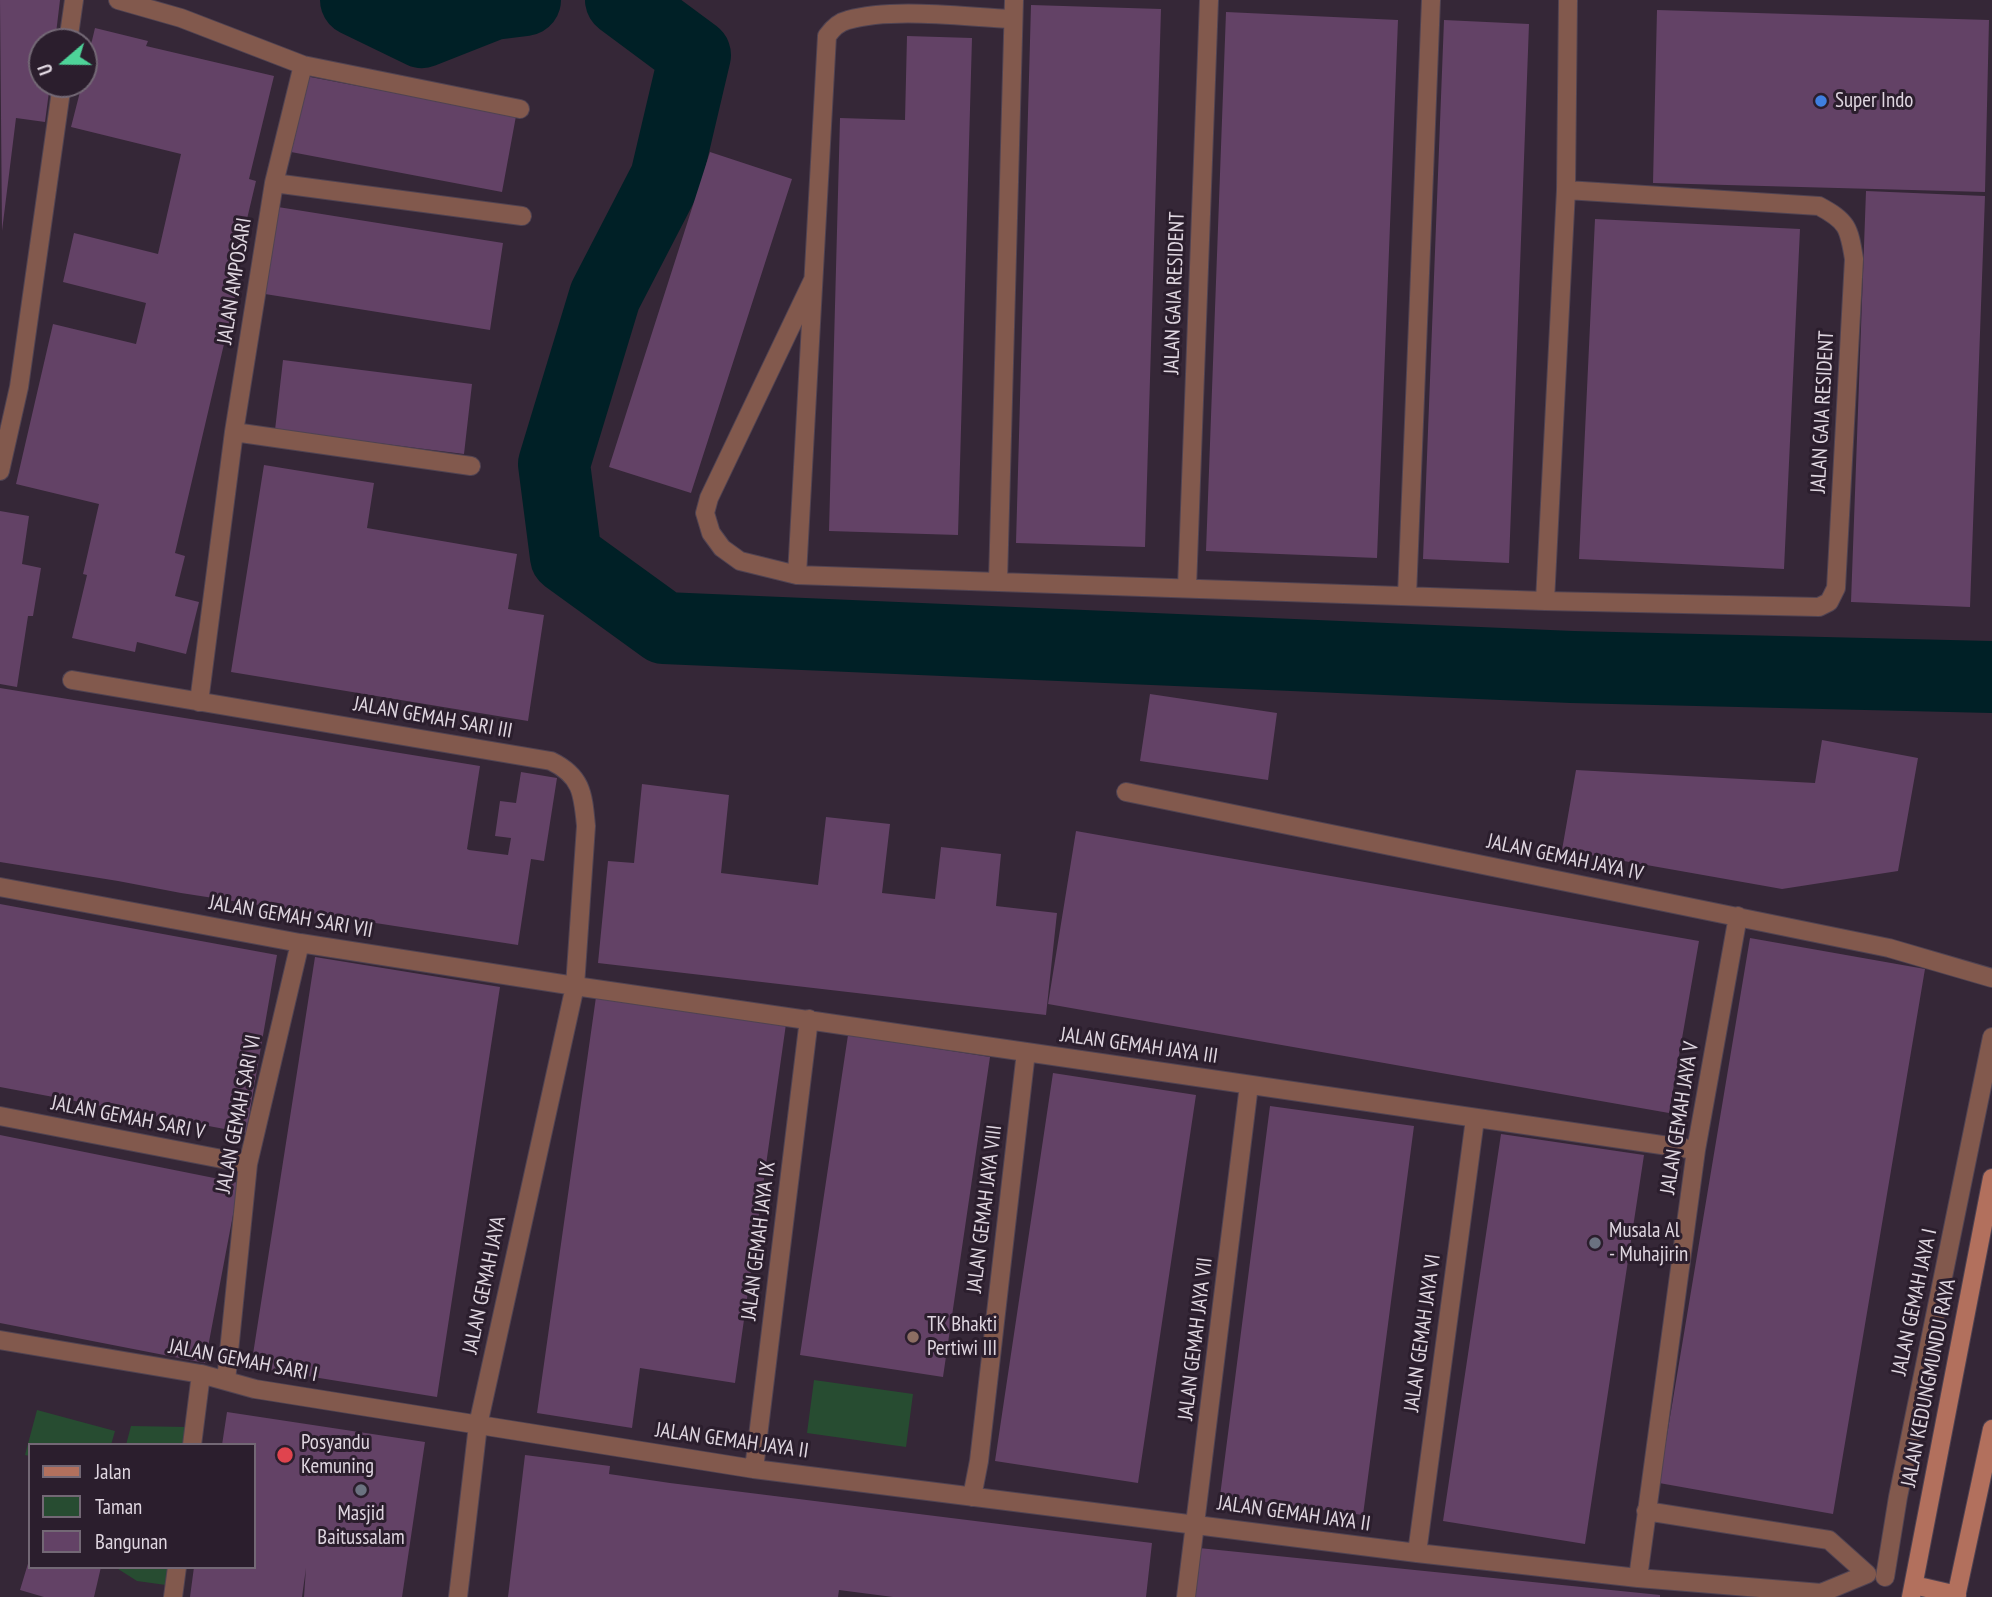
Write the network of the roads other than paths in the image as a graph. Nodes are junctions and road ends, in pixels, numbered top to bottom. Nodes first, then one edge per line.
1 (74, 0) edge
2 (118, 0) edge
3 (1014, 0) edge
4 (1209, 0) edge
5 (1431, 0) edge
6 (1568, 0) edge
7 (1012, 19) junction
8 (70, 28) edge
9 (303, 65) junction
10 (60, 98) edge
11 (520, 108) dead end
12 (274, 183) junction
13 (1566, 190) junction
14 (522, 216) dead end
15 (814, 280) junction
16 (234, 432) junction
17 (471, 466) dead end
18 (0, 471) edge
19 (797, 575) junction
20 (998, 581) junction
21 (1186, 588) junction
22 (1407, 596) junction
23 (1545, 601) junction
24 (72, 680) dead end
25 (199, 702) junction
26 (1126, 792) dead end
27 (0, 887) edge
28 (1738, 916) junction
29 (300, 943) junction
30 (1992, 978) edge
31 (575, 986) junction
32 (809, 1020) junction
33 (1992, 1037) edge
34 (1026, 1052) junction
35 (1249, 1085) junction
36 (0, 1116) edge
37 (1475, 1119) junction
38 (1696, 1150) junction
39 (248, 1164) junction
40 (1992, 1178) edge
41 (0, 1340) edge
42 (201, 1374) junction
43 (226, 1381) junction
44 (478, 1424) junction
45 (1992, 1429) edge
46 (192, 1443) edge
47 (754, 1469) junction
48 (972, 1497) junction
49 (1646, 1511) junction
50 (1196, 1524) junction
51 (1417, 1553) junction
52 (177, 1569) edge
53 (1876, 1576) junction
54 (1637, 1578) junction
55 (1912, 1591) edge
56 (1956, 1596) edge
57 (173, 1597) edge
58 (458, 1597) edge
59 (1186, 1597) edge

1 - 8 street
2 - 9 street
3 - 7 street
4 - 21 street, JALAN GAIA RESIDENT
5 - 22 street
6 - 13 street
7 - 15 street, JALAN GAIA RESIDENT
7 - 20 street
9 - 11 street
9 - 12 street, JALAN AMPOSARI
10 - 18 street
12 - 14 street
12 - 16 street, JALAN AMPOSARI
13 - 23 street
13 - 23 street, JALAN GAIA RESIDENT
15 - 19 street, JALAN GAIA RESIDENT
15 - 19 street, JALAN GAIA RESIDENT
16 - 17 street
16 - 25 street, JALAN AMPOSARI
19 - 20 street, JALAN GAIA RESIDENT
20 - 21 street, JALAN GAIA RESIDENT
21 - 22 street, JALAN GAIA RESIDENT
22 - 23 street, JALAN GAIA RESIDENT
24 - 25 street, JALAN GEMAH SARI III
25 - 31 street, JALAN GEMAH SARI III
26 - 28 street, JALAN GEMAH JAYA IV
27 - 29 street, JALAN GEMAH SARI VII
28 - 30 street, JALAN GEMAH JAYA IV
28 - 38 street, JALAN GEMAH JAYA V
29 - 31 street, JALAN GEMAH SARI VII
29 - 39 street, JALAN GEMAH SARI VI
31 - 32 street, JALAN GEMAH JAYA III
31 - 44 street, JALAN GEMAH JAYA
32 - 34 street, JALAN GEMAH JAYA III
32 - 47 street, JALAN GEMAH JAYA IX
33 - 53 street, JALAN GEMAH JAYA I
34 - 35 street, JALAN GEMAH JAYA III
34 - 48 street, JALAN GEMAH JAYA VIII
35 - 37 street, JALAN GEMAH JAYA III
35 - 50 street, JALAN GEMAH JAYA VII
36 - 39 street, JALAN GEMAH SARI V
37 - 38 street, JALAN GEMAH JAYA III
37 - 51 street, JALAN GEMAH JAYA VI
38 - 49 street, JALAN GEMAH JAYA V
39 - 43 street, JALAN GEMAH SARI VI
40 - 55 main road, JALAN KEDUNGMUNDU RAYA
41 - 42 street, JALAN GEMAH SARI I
42 - 43 street, JALAN GEMAH SARI I
42 - 46 street
43 - 44 street, JALAN GEMAH SARI I
44 - 47 street, JALAN GEMAH JAYA II
44 - 58 street, JALAN GEMAH JAYA
45 - 56 main road
47 - 48 street, JALAN GEMAH JAYA II
48 - 50 street, JALAN GEMAH JAYA II
49 - 53 street
49 - 54 street, JALAN GEMAH JAYA V
50 - 51 street, JALAN GEMAH JAYA II
50 - 59 street, JALAN GEMAH JAYA VII
51 - 54 street, JALAN GEMAH JAYA II
52 - 57 street
53 - 54 street, JALAN GEMAH JAYA II
53 - 55 street
55 - 56 main road

